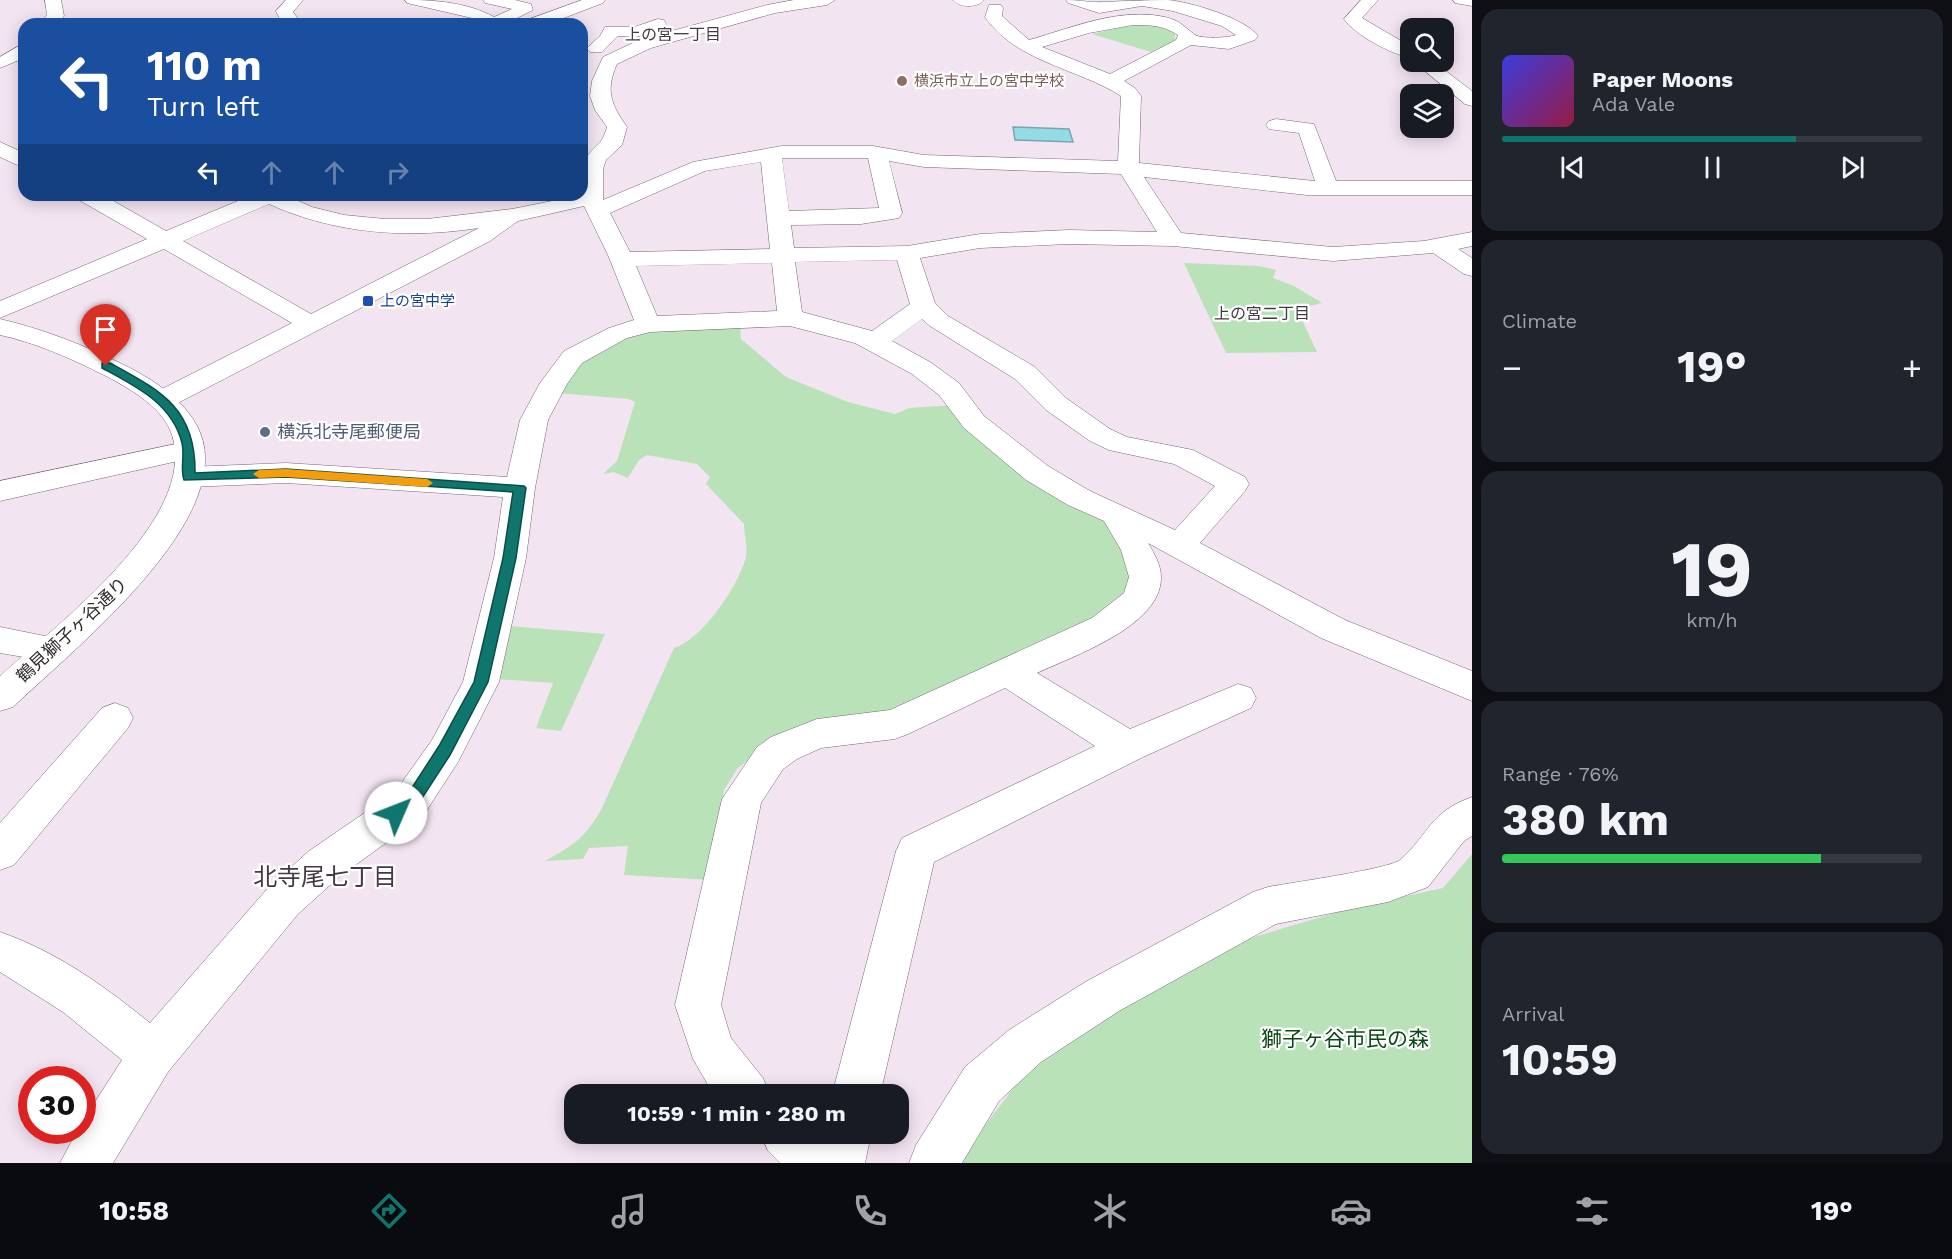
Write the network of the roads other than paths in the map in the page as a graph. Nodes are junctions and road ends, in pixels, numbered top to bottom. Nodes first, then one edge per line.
1 (53, 0) edge
2 (295, 0) edge
3 (413, 0) edge
4 (491, 0) edge
5 (597, 0) edge
6 (827, 0) edge
7 (961, 0) edge
8 (976, 0) edge
9 (1074, 0) edge
10 (1370, 0) edge
11 (1461, 0) edge
12 (1472, 2) edge
13 (995, 8) dead end
14 (461, 10) junction
15 (54, 18) edge
16 (287, 18) edge
17 (432, 18) edge
18 (483, 18) edge
19 (506, 18) edge
20 (549, 18) edge
21 (707, 26) junction
22 (1187, 39) junction
23 (1026, 46) junction
24 (1400, 48) edge
25 (596, 52) edge
26 (18, 53) edge
27 (8, 69) edge
28 (1437, 72) edge
29 (1110, 82) junction
30 (1472, 100) edge
31 (1276, 125) dead end
32 (0, 148) edge
33 (877, 153) junction
34 (771, 154) junction
35 (18, 158) edge
36 (18, 168) edge
37 (1128, 168) junction
38 (0, 175) edge
39 (1328, 188) junction
40 (1472, 188) edge
41 (97, 201) edge
42 (255, 201) edge
43 (279, 201) edge
44 (595, 204) junction
45 (509, 218) junction
46 (778, 218) junction
47 (1472, 238) edge
48 (1173, 239) junction
49 (164, 241) junction
50 (1437, 245) junction
51 (907, 252) junction
52 (783, 255) junction
53 (622, 259) junction
54 (1472, 269) edge
55 (923, 306) junction
56 (0, 310) edge
57 (790, 318) junction
58 (311, 324) junction
59 (648, 324) junction
60 (0, 327) edge
61 (874, 342) junction
62 (162, 400) junction
63 (189, 464) junction
64 (520, 488) junction
65 (0, 491) edge
66 (1117, 516) junction
67 (1179, 546) junction
68 (0, 640) edge
69 (53, 649) junction
70 (1007, 672) junction
71 (1472, 687) edge
72 (0, 697) edge
73 (1238, 698) dead end
74 (115, 718) dead end
75 (1128, 747) junction
76 (1472, 814) edge
77 (0, 852) edge
78 (0, 952) edge
79 (152, 1056) junction
80 (735, 1084) edge
81 (859, 1084) edge
82 (796, 1144) edge
83 (845, 1144) edge
84 (85, 1163) edge
85 (821, 1163) edge
86 (840, 1163) edge
87 (934, 1163) edge

1 - 15 street
2 - 16 street
3 - 14 street
4 - 19 street
5 - 20 street
6 - 21 street
7 - 8 street
9 - 22 street
10 - 24 street
11 - 12 street
13 - 23 street
14 - 17 street
14 - 18 street
21 - 25 street
21 - 25 street
22 - 23 street
22 - 29 street
23 - 29 street
25 - 44 street
26 - 27 street
28 - 30 street
29 - 37 street
31 - 39 street
32 - 35 street
33 - 34 street
33 - 37 street
33 - 46 street
34 - 44 street
34 - 46 street
36 - 38 street
37 - 39 street
37 - 48 street
39 - 40 street
41 - 49 street
42 - 49 street
43 - 45 street
44 - 45 street
44 - 53 street
45 - 58 street
46 - 52 street
47 - 50 street
48 - 50 street
48 - 51 street
49 - 56 street
49 - 58 street
50 - 54 street
51 - 52 street
51 - 55 street
52 - 53 street
52 - 57 street
53 - 59 street
55 - 61 street
55 - 67 street
57 - 59 street
57 - 61 street
58 - 62 street
59 - 64 street
60 - 62 street
61 - 66 street
62 - 63 street
63 - 64 street
63 - 65 street
63 - 69 street, 鶴見獅子ヶ谷通り
64 - 79 street
66 - 67 street
66 - 70 street
67 - 71 street
68 - 69 street
69 - 72 street, 鶴見獅子ヶ谷通り
70 - 75 street
70 - 80 street
73 - 75 street
74 - 77 street
75 - 81 street
76 - 87 street
78 - 79 street
79 - 84 street
82 - 85 street
83 - 86 street

